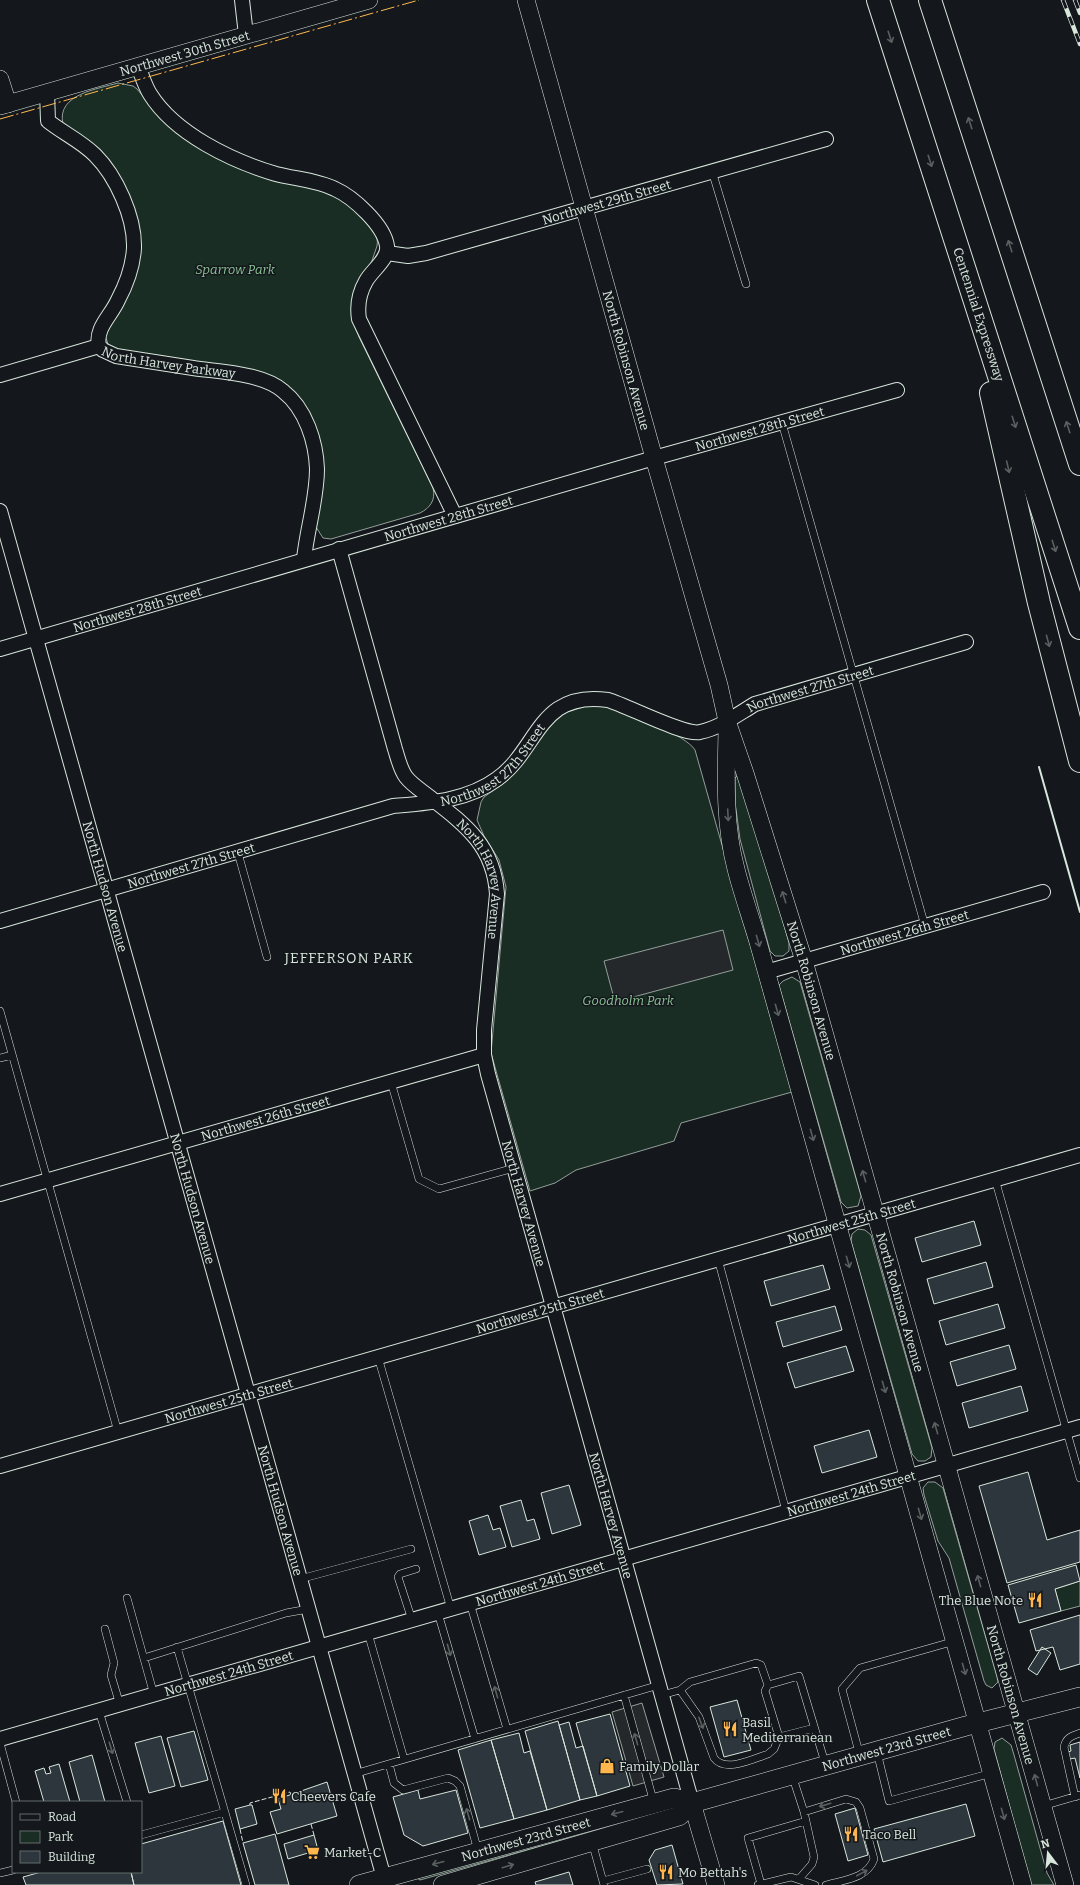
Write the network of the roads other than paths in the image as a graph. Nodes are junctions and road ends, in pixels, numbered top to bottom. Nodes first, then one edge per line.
1 (242, 0) edge
2 (369, 0) edge
3 (526, 0) edge
4 (878, 0) edge
5 (930, 0) edge
6 (246, 35) junction
7 (138, 66) junction
8 (0, 79) edge
9 (48, 92) junction
10 (4, 105) edge
11 (826, 139) dead end
12 (712, 171) junction
13 (584, 207) junction
14 (959, 251) junction
15 (386, 253) junction
16 (1022, 283) junction
17 (746, 284) dead end
18 (99, 346) junction
19 (0, 375) edge
20 (897, 390) dead end
21 (1080, 415) edge
22 (782, 423) junction
23 (654, 458) junction
24 (1080, 464) edge
25 (0, 512) edge
26 (455, 516) junction
27 (339, 549) junction
28 (304, 559) junction
29 (1080, 628) edge
30 (36, 639) junction
31 (966, 642) dead end
32 (0, 649) edge
33 (854, 675) junction
34 (727, 721) junction
35 (1080, 761) edge
36 (438, 803) junction
37 (238, 853) junction
38 (107, 890) junction
39 (1043, 892) dead end
40 (0, 921) edge
41 (925, 926) junction
42 (268, 956) dead end
43 (804, 961) junction
44 (766, 972) junction
45 (0, 1011) edge
46 (12, 1055) junction
47 (484, 1055) junction
48 (0, 1058) edge
49 (391, 1082) junction
50 (178, 1143) junction
51 (1080, 1155) edge
52 (514, 1168) junction
53 (48, 1180) junction
54 (995, 1180) junction
55 (0, 1194) edge
56 (875, 1214) junction
57 (837, 1225) junction
58 (718, 1259) junction
59 (554, 1307) junction
60 (378, 1357) junction
61 (248, 1395) junction
62 (1073, 1429) edge
63 (118, 1432) junction
64 (0, 1466) edge
65 (947, 1466) junction
66 (909, 1476) junction
67 (1080, 1478) edge
68 (786, 1511) junction
69 (411, 1548) dead end
70 (623, 1559) junction
71 (416, 1569) dead end
72 (300, 1579) junction
73 (127, 1598) dead end
74 (470, 1603) junction
75 (308, 1609) junction
76 (444, 1611) junction
77 (412, 1620) junction
78 (105, 1629) dead end
79 (368, 1633) junction
80 (956, 1640) junction
81 (177, 1647) junction
82 (319, 1648) junction
83 (144, 1658) junction
84 (768, 1684) junction
85 (188, 1685) junction
86 (661, 1690) junction
87 (680, 1690) junction
88 (154, 1695) junction
89 (624, 1695) junction
90 (1080, 1697) edge
91 (120, 1705) junction
92 (99, 1711) junction
93 (1017, 1713) junction
94 (978, 1722) junction
95 (814, 1728) junction
96 (507, 1729) junction
97 (1080, 1733) edge
98 (779, 1737) junction
99 (475, 1738) junction
100 (0, 1739) edge
101 (0, 1742) edge
102 (868, 1754) junction
103 (404, 1759) junction
104 (388, 1764) junction
105 (826, 1766) junction
106 (992, 1773) junction
107 (354, 1774) junction
108 (792, 1775) junction
109 (1078, 1796) edge
110 (16, 1801) edge
111 (127, 1801) edge
112 (654, 1803) junction
113 (692, 1803) junction
114 (1043, 1806) junction
115 (225, 1812) junction
116 (804, 1812) junction
117 (806, 1822) junction
118 (142, 1835) edge
119 (592, 1841) junction
120 (478, 1852) junction
121 (647, 1869) dead end
122 (12, 1870) edge
123 (0, 1873) edge
124 (799, 1879) junction
125 (385, 1882) edge
126 (603, 1883) edge
127 (246, 1885) edge
128 (359, 1885) edge
129 (443, 1885) edge
130 (716, 1885) edge
131 (759, 1885) edge
132 (815, 1885) edge
133 (826, 1885) edge
134 (1023, 1885) edge
135 (1065, 1885) edge

1 - 6 street
2 - 6 street, Northwest 30th Street
3 - 13 street, North Robinson Avenue
4 -> 14 highway, Centennial Expressway
16 -> 5 highway
6 - 7 street, Northwest 30th Street
7 - 9 street, Northwest 30th Street
7 - 15 street
8 - 10 street
9 - 10 street, Northwest 30th Street
9 - 18 street, North Harvey Parkway
11 - 12 street, Northwest 29th Street
12 - 13 street, Northwest 29th Street
12 - 17 lane
13 - 15 street, Northwest 29th Street
13 - 23 street, North Robinson Avenue
14 -> 29 highway, Centennial Expressway
14 -> 35 highway
15 - 26 street
16 - 21 highway
24 -> 16 highway
18 - 19 street
18 - 28 street, North Harvey Parkway
20 - 22 street, Northwest 28th Street
22 - 23 street, Northwest 28th Street
22 - 33 lane
23 - 26 street, Northwest 28th Street
23 - 34 street, North Robinson Avenue
25 - 30 street, North Hudson Avenue
26 - 27 street, Northwest 28th Street
27 - 28 street, Northwest 28th Street
27 - 36 street, North Harvey Avenue
28 - 30 street, Northwest 28th Street
30 - 32 street, Northwest 28th Street
30 - 38 street, North Hudson Avenue
31 - 33 street, Northwest 27th Street
33 - 34 street, Northwest 27th Street
33 - 41 lane
34 - 36 street, Northwest 27th Street
43 -> 34 street, North Robinson Avenue
34 -> 44 street, North Robinson Avenue
36 - 37 street, Northwest 27th Street
36 - 47 street, North Harvey Avenue
37 - 38 street, Northwest 27th Street
37 - 42 lane
38 - 40 street, Northwest 27th Street
38 - 50 street, North Hudson Avenue
39 - 41 street, Northwest 26th Street
41 - 43 street, Northwest 26th Street
43 - 44 street, Northwest 26th Street
56 -> 43 street, North Robinson Avenue
44 -> 57 street, North Robinson Avenue
45 - 46 lane
46 - 48 lane
46 - 53 lane
47 - 49 street, Northwest 26th Street
47 - 52 street, North Harvey Avenue
49 - 50 street, Northwest 26th Street
49 - 52 lane
50 - 53 street, Northwest 26th Street
50 - 61 street, North Hudson Avenue
51 - 54 street, Northwest 25th Street
52 - 59 street, North Harvey Avenue
53 - 55 street, Northwest 26th Street
53 - 63 lane
54 - 56 street, Northwest 25th Street
54 - 62 lane
56 - 57 street, Northwest 25th Street
65 -> 56 street, North Robinson Avenue
57 - 58 street, Northwest 25th Street
57 -> 66 street, North Robinson Avenue
58 - 59 street, Northwest 25th Street
58 - 68 lane
59 - 60 street, Northwest 25th Street
59 - 70 street, North Harvey Avenue
60 - 61 street, Northwest 25th Street
60 - 76 lane
61 - 63 street, Northwest 25th Street
61 - 72 street, North Hudson Avenue
62 - 65 street, Northwest 24th Street
62 - 67 lane
63 - 64 street, Northwest 25th Street
65 - 66 street, Northwest 24th Street
93 -> 65 street, North Robinson Avenue
66 - 68 street, Northwest 24th Street
66 -> 80 street, North Robinson Avenue
68 - 70 street, Northwest 24th Street
69 - 72 lane
70 - 74 street, Northwest 24th Street
70 - 86 street, North Harvey Avenue
71 - 77 lane
72 - 75 street, North Hudson Avenue
73 - 83 lane
74 - 76 street, Northwest 24th Street
96 -> 74 lane
75 - 81 lane
75 - 82 street, North Hudson Avenue
76 - 77 street, Northwest 24th Street
76 -> 99 lane
77 - 79 street, Northwest 24th Street
78 - 91 lane
79 - 82 street, Northwest 24th Street
79 - 103 lane
80 -> 94 street, North Robinson Avenue
80 - 102 lane
81 - 83 lane
81 - 85 lane
82 - 85 street, Northwest 24th Street
82 - 107 street, North Hudson Avenue
83 - 88 lane
84 - 87 lane
84 - 95 lane
84 - 98 lane
85 - 88 street, Northwest 24th Street
85 - 115 lane
86 - 87 lane
86 - 89 lane
86 - 113 street, North Harvey Avenue
87 -> 98 lane
88 - 91 street, Northwest 24th Street
89 - 96 lane
112 -> 89 lane
90 - 93 main road, Northwest 23rd Street
91 - 92 street, Northwest 24th Street
92 - 100 street, Northwest 24th Street
92 -> 111 lane
93 - 94 main road, Northwest 23rd Street
114 -> 93 street, North Robinson Avenue
94 - 102 main road, Northwest 23rd Street
94 - 106 street, North Robinson Avenue
95 - 98 lane
95 - 105 lane
96 - 99 lane
97 - 109 lane
99 - 103 lane
101 - 110 lane
102 - 105 main road, Northwest 23rd Street
102 - 106 lane
103 - 104 lane
104 - 107 lane
120 -> 104 lane
105 - 108 main road, Northwest 23rd Street
106 -> 134 street, North Robinson Avenue
107 - 125 street, North Hudson Avenue
108 - 113 main road, Northwest 23rd Street
108 - 116 lane
109 - 114 lane
112 - 113 main road, Northwest 23rd Street
112 -> 120 main road, Northwest 23rd Street
113 - 119 main road, Northwest 23rd Street
113 - 130 street, North Harvey Avenue
114 - 135 street, North Robinson Avenue
115 - 118 lane
115 - 127 lane
116 - 117 lane
133 -> 116 lane
117 - 124 lane
117 - 131 lane
119 - 126 lane
129 -> 119 main road, Northwest 23rd Street
120 -> 125 main road, Northwest 23rd Street
121 - 126 lane
122 - 123 lane
124 - 131 lane
124 - 132 lane
125 - 128 main road, Northwest 23rd Street

